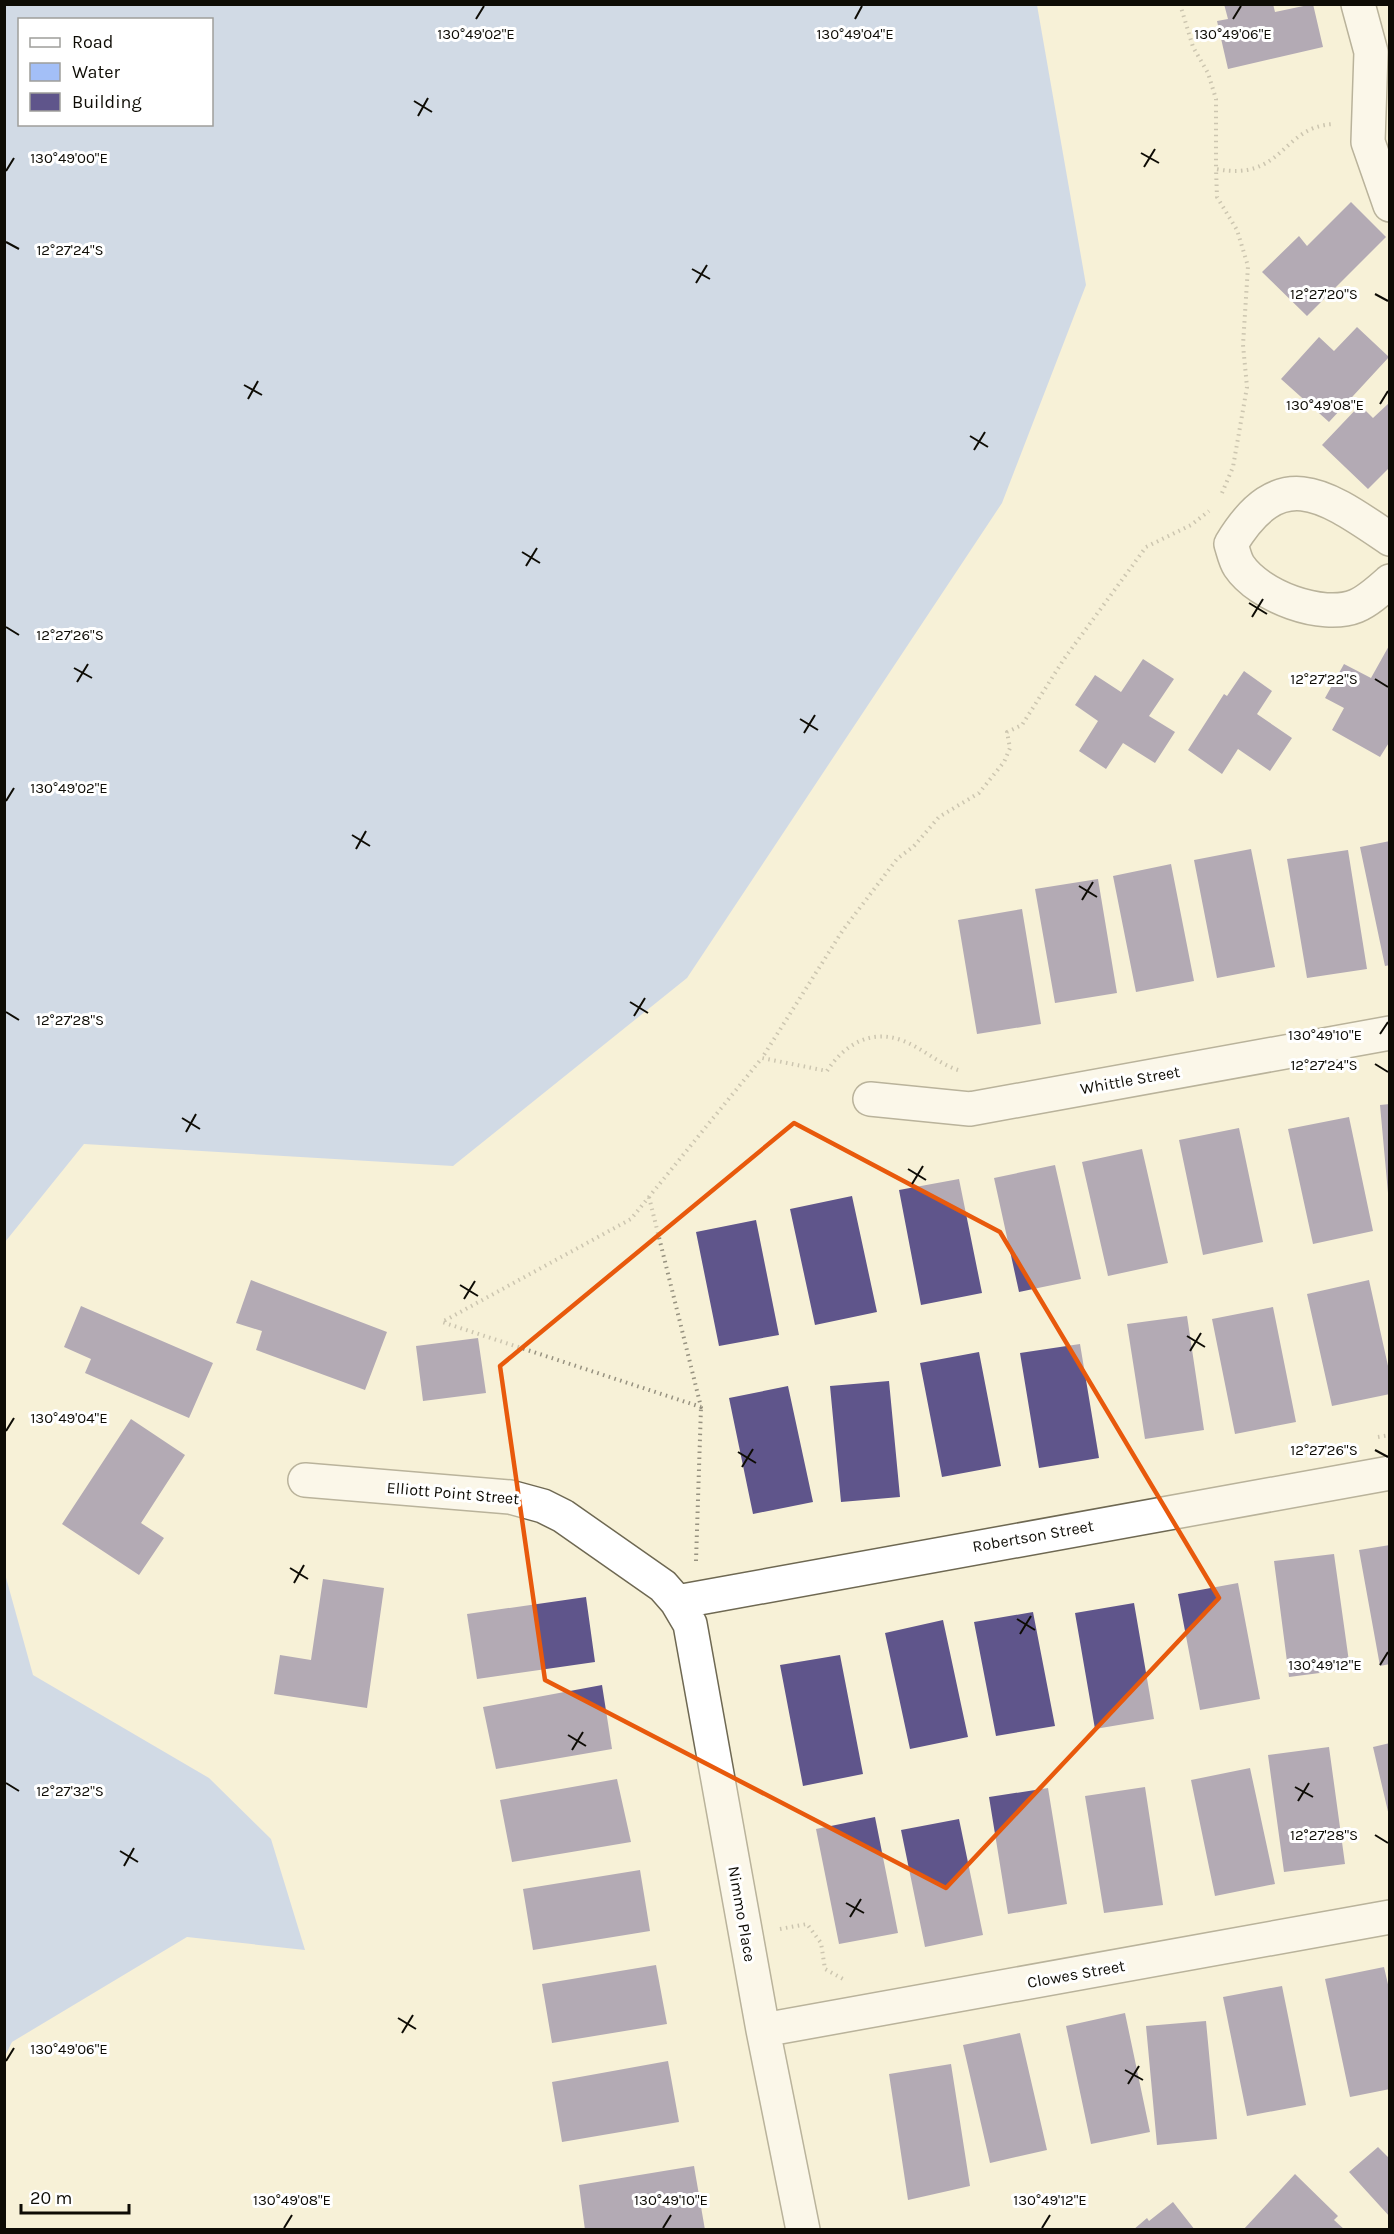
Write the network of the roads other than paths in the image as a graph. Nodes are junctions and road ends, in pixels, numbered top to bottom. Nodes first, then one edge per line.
1 (1358, 4) edge
2 (1389, 205) edge
3 (1389, 539) edge
4 (1389, 581) edge
5 (1389, 1033) edge
6 (870, 1099) dead end
7 (1389, 1473) edge
8 (305, 1480) dead end
9 (677, 1602) junction
10 (1389, 1917) edge
11 (763, 2030) junction
12 (803, 2229) edge

1 - 2 street
3 - 4 street
5 - 6 street, Whittle Street
7 - 9 street, Robertson Street
8 - 9 street, Elliott Point Street
9 - 11 street, Nimmo Place
10 - 11 street, Clowes Street
11 - 12 street, Nimmo Place

